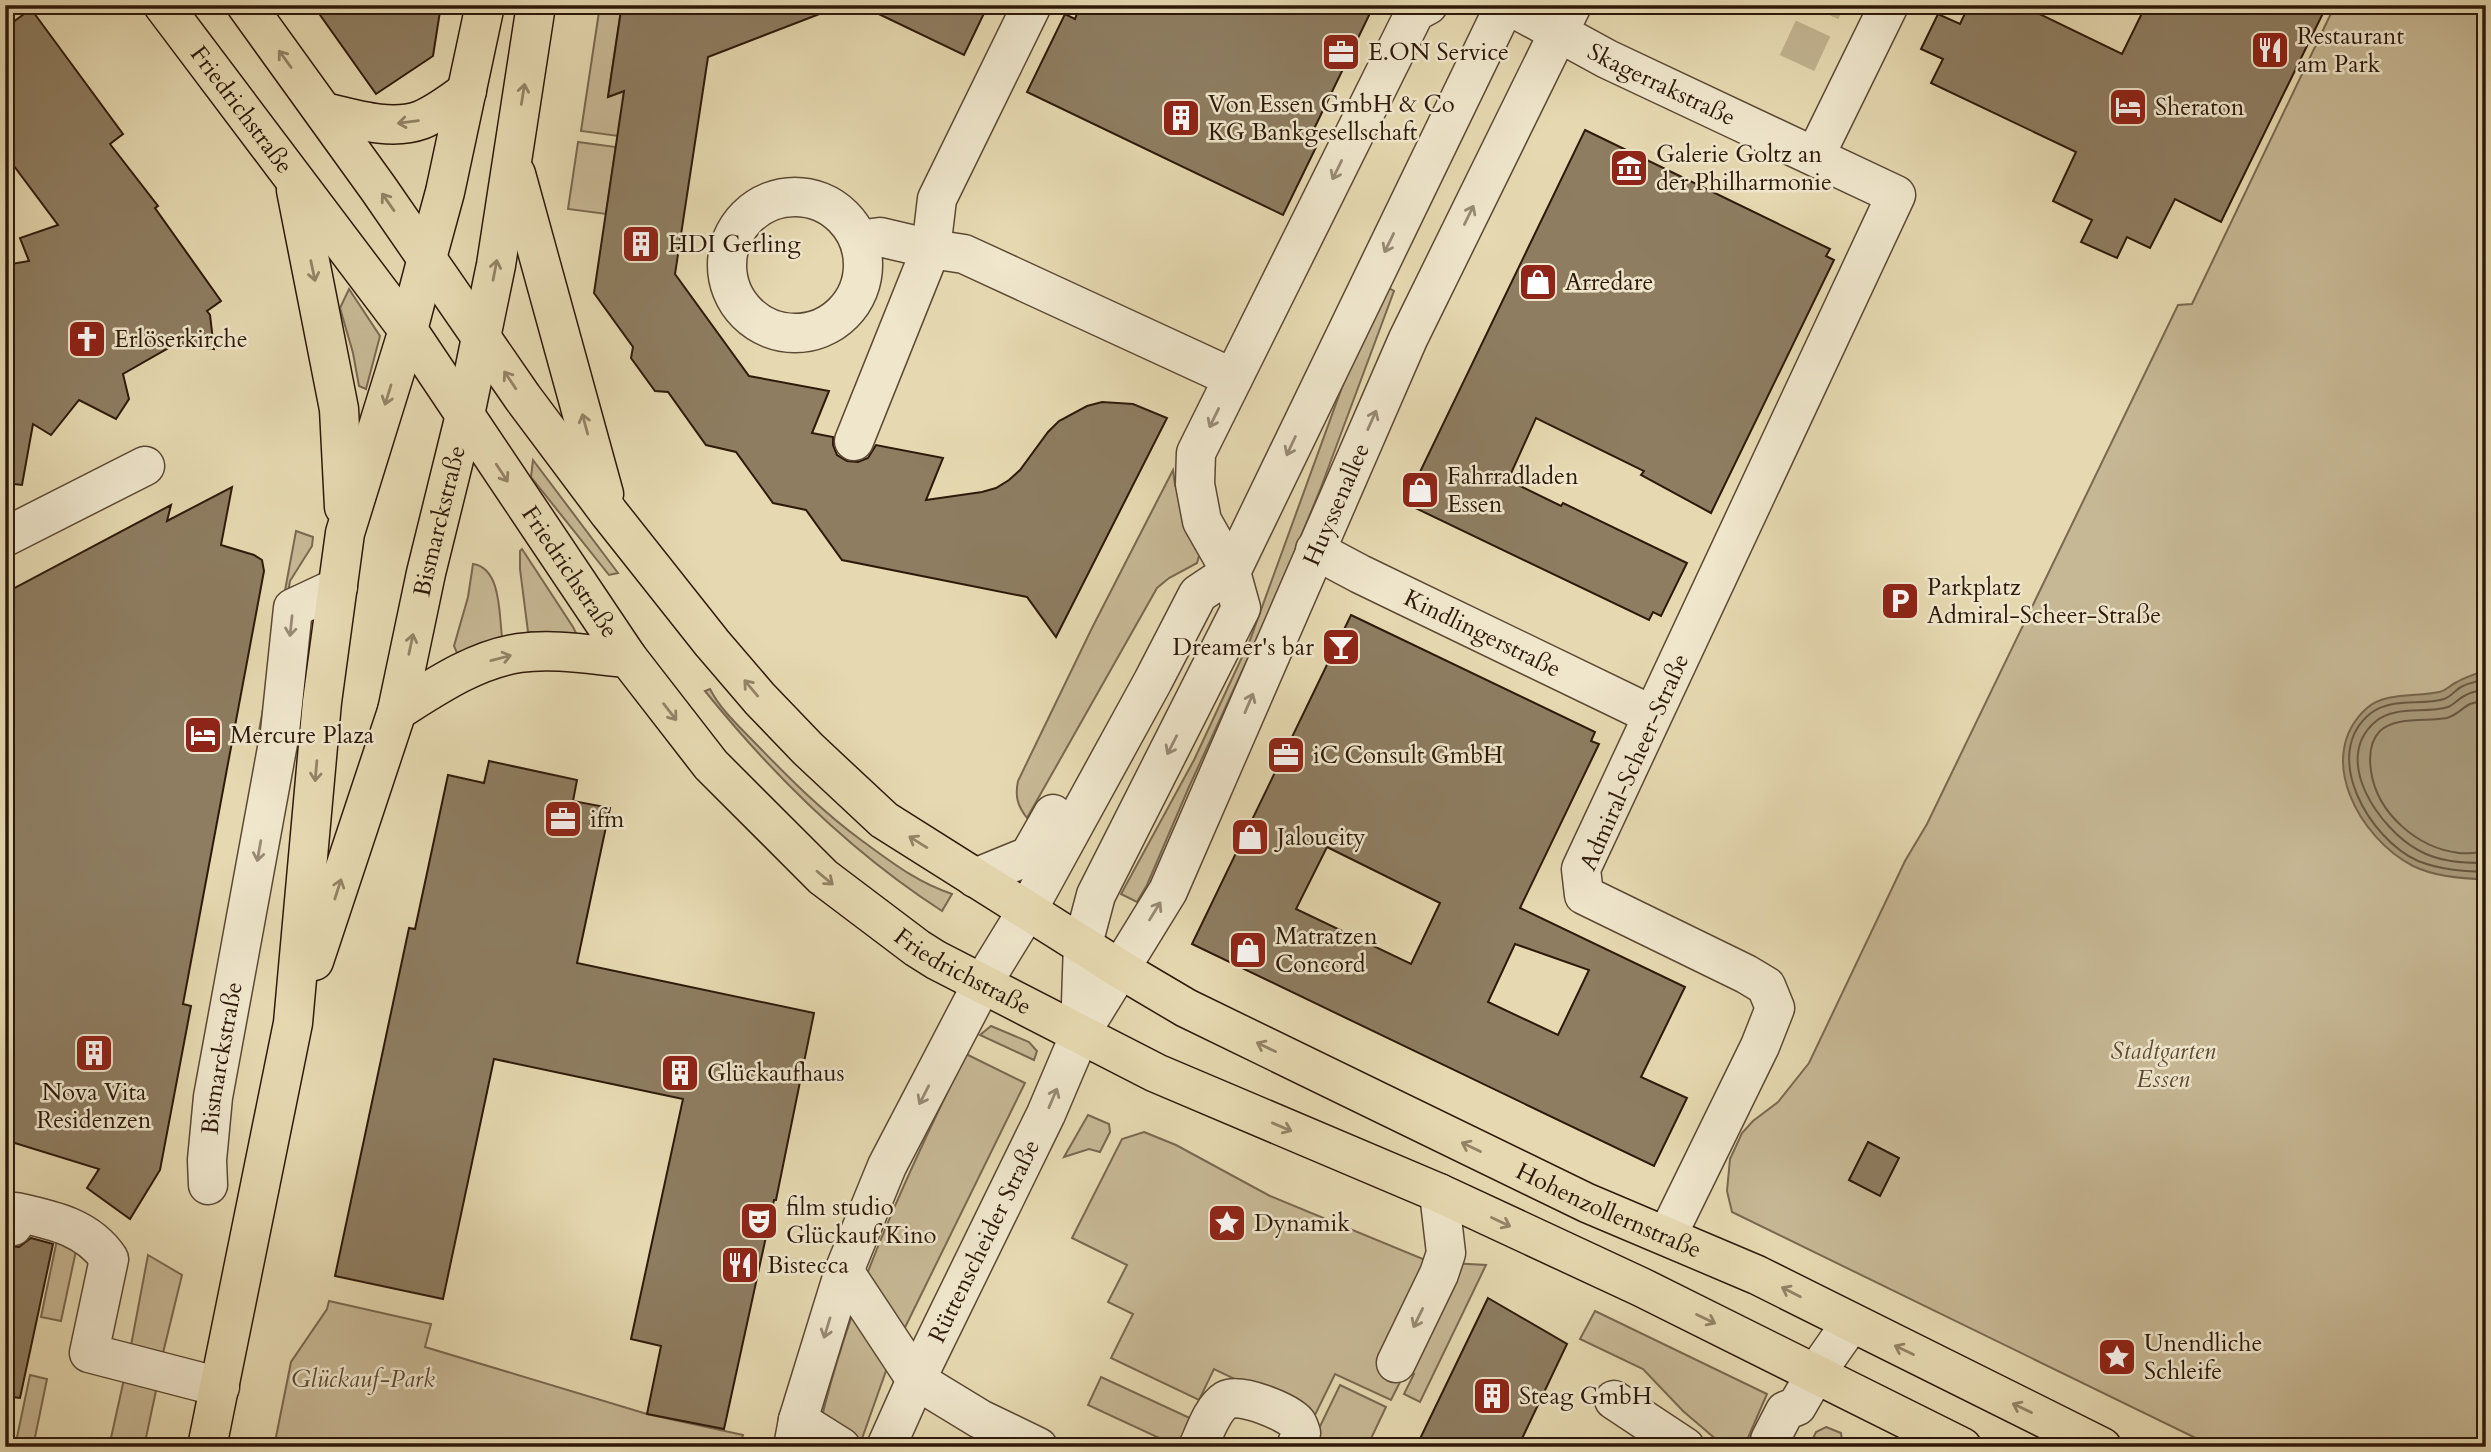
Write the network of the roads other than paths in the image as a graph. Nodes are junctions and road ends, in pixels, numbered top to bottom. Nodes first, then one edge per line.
1 (163, 5) edge
2 (246, 5) edge
3 (485, 5) edge
4 (536, 5) edge
5 (1032, 5) edge
6 (1428, 5) edge
7 (1506, 5) edge
8 (1889, 5) edge
9 (1565, 19) edge
10 (467, 91) junction
11 (324, 112) junction
12 (1815, 156) junction
13 (512, 162) junction
14 (294, 181) junction
15 (1896, 195) joint
16 (859, 240) dead end
17 (930, 249) junction
18 (427, 258) junction
19 (408, 330) junction
20 (482, 337) junction
21 (1233, 378) junction
22 (465, 415) junction
23 (853, 441) dead end
24 (145, 466) dead end
25 (609, 513) junction
26 (345, 533) junction
27 (5, 537) edge
28 (1315, 550) junction
29 (1231, 572) junction
30 (338, 587) junction
31 (628, 658) junction
32 (397, 711) junction
33 (1652, 715) junction
34 (975, 878) junction
35 (1028, 909) junction
36 (1083, 944) junction
37 (1120, 969) junction
38 (982, 984) junction
39 (1091, 995) junction
40 (293, 1023) junction
41 (1080, 1034) junction
42 (208, 1185) dead end
43 (1439, 1193) junction
44 (13, 1226) dead end
45 (1667, 1236) junction
46 (844, 1272) junction
47 (1852, 1323) junction
48 (1396, 1363) dead end
49 (1816, 1373) junction
50 (916, 1380) junction
51 (220, 1387) junction
52 (1614, 1400) dead end
53 (1797, 1406) junction
54 (796, 1433) edge
55 (207, 1447) edge
56 (841, 1447) edge
57 (886, 1447) edge
58 (1038, 1447) edge
59 (1198, 1447) edge
60 (1296, 1447) edge
61 (1685, 1447) edge
62 (1771, 1447) edge
63 (1792, 1447) edge
64 (1962, 1447) edge
65 (2102, 1447) edge

1 - 14 main road, Friedrichstraße
11 -> 2 main road
3 - 10 main road, Bismarckstraße
13 -> 4 main road, Bismarckstraße
5 - 17 street
6 -> 21 street
7 - 9 street, Skagerrakstraße
7 -> 29 street
8 - 12 street
9 - 12 street, Skagerrakstraße
28 -> 9 street, Huyssenallee
10 -> 11 main road
10 - 18 main road, Bismarckstraße
18 -> 11 main road
12 - 15 street, Skagerrakstraße
20 -> 13 main road, Bismarckstraße
25 -> 13 main road
14 - 19 main road, Friedrichstraße
14 -> 26 main road
15 - 33 street, Admiral-Scheer-Straße
16 - 17 street
17 - 21 street
17 - 23 street
18 - 19 main road, Bismarckstraße
18 - 20 main road
19 - 22 main road, Friedrichstraße
19 -> 26 main road, Bismarckstraße
20 - 22 main road, Bismarckstraße
25 -> 20 main road
21 -> 29 street
22 -> 31 main road, Friedrichstraße
32 -> 22 main road, Bismarckstraße
24 - 27 street
34 -> 25 main road
26 - 30 main road, Bismarckstraße
28 - 33 street, Kindlingerstraße
37 -> 28 street, Huyssenallee
29 - 34 street
29 - 35 street
29 -> 36 street
30 -> 40 main road, Bismarckstraße
30 -> 42 street, Bismarckstraße
32 -> 31 main road
31 -> 38 main road, Friedrichstraße
40 -> 32 main road, Bismarckstraße
33 - 45 street, Admiral-Scheer-Straße
34 - 35 main road
35 - 36 main road
35 - 38 street
36 - 37 main road
36 - 39 street
37 - 39 street, Huyssenallee
45 -> 37 main road, Hohenzollernstraße
38 - 41 main road, Friedrichstraße
38 -> 46 street
39 - 41 street, Rüttenscheider Straße
40 - 51 main road, Bismarckstraße
41 -> 43 main road
50 -> 41 street, Rüttenscheider Straße
43 -> 48 street
43 -> 49 main road
44 - 51 street
47 -> 45 main road, Hohenzollernstraße
46 - 50 street
46 -> 54 street
47 - 49 street
65 -> 47 main road, Hohenzollernstraße
49 - 53 street
49 - 64 main road
50 - 57 street, Rüttenscheider Straße
50 - 58 street
51 - 55 main road, Bismarckstraße
52 - 61 street
53 - 62 street
53 - 63 street
54 - 56 street
59 - 60 street

